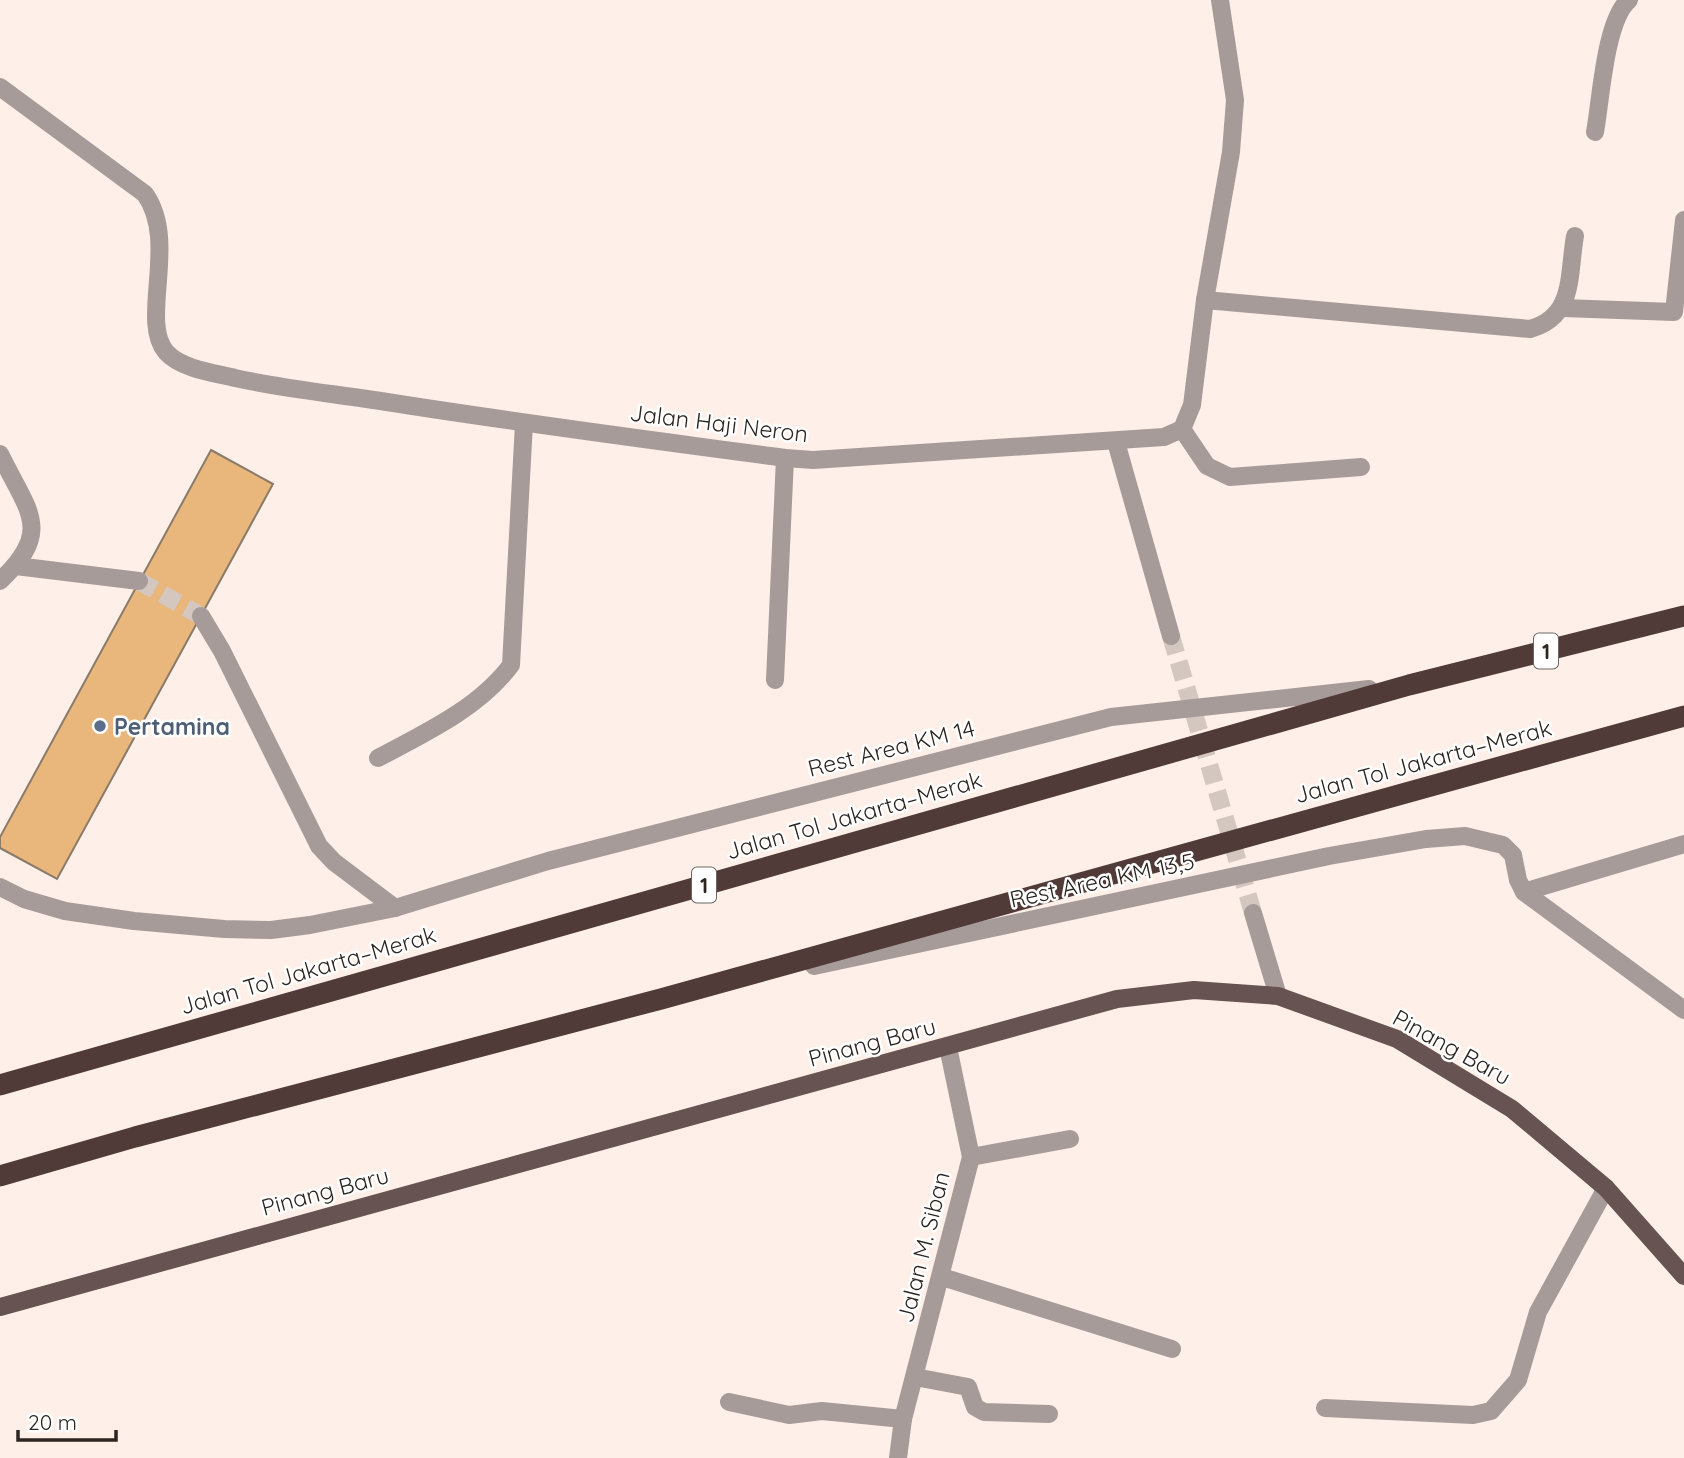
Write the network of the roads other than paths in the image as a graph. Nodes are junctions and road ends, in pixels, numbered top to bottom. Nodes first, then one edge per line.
1 (1220, 0) edge
2 (1629, 0) edge
3 (0, 88) edge
4 (1595, 132) dead end
5 (1684, 225) edge
6 (1575, 236) dead end
7 (1205, 300) junction
8 (1563, 308) junction
9 (1679, 313) edge
10 (524, 423) junction
11 (1182, 429) junction
12 (1121, 442) junction
13 (0, 454) edge
14 (785, 458) junction
15 (1361, 467) dead end
16 (16, 566) junction
17 (0, 581) edge
18 (139, 581) tunnel mouth
19 (201, 616) tunnel mouth
20 (1684, 616) edge
21 (1171, 636) tunnel mouth
22 (775, 680) dead end
23 (1409, 685) junction
24 (1684, 716) edge
25 (378, 758) dead end
26 (1684, 845) edge
27 (0, 887) edge
28 (1524, 892) junction
29 (395, 908) junction
30 (1252, 913) tunnel mouth
31 (1278, 996) junction
32 (661, 999) junction
33 (1684, 1010) edge
34 (948, 1047) junction
35 (0, 1085) edge
36 (1070, 1139) dead end
37 (971, 1157) junction
38 (0, 1176) edge
39 (1606, 1188) junction
40 (1684, 1276) edge
41 (942, 1277) junction
42 (0, 1307) edge
43 (1172, 1349) dead end
44 (915, 1377) junction
45 (729, 1402) dead end
46 (1325, 1408) dead end
47 (1049, 1414) dead end
48 (903, 1419) junction
49 (898, 1458) edge

1 - 7 street
2 - 4 street
3 - 10 street, Jalan Haji Neron
5 - 9 street
6 - 8 street
7 - 8 street
7 - 11 street
8 - 9 street
10 - 14 street, Jalan Haji Neron
10 - 25 street
11 - 12 street, Jalan Haji Neron
11 - 15 street
12 - 14 street, Jalan Haji Neron
12 - 21 street
13 - 16 street
14 - 22 street
16 - 17 street
16 - 18 street
19 - 29 street
20 - 23 highway, Jalan Tol Jakarta–Merak / 1
23 - 29 street, Rest Area KM 14
23 - 35 highway, Jalan Tol Jakarta–Merak / 1
24 - 32 highway, Jalan Tol Jakarta–Merak
26 - 28 street
27 - 29 street, Rest Area KM 14
28 - 32 street, Rest Area KM 13,5
28 - 33 street
30 - 31 street
31 - 34 main road, Pinang Baru
31 - 39 main road, Pinang Baru
32 - 38 highway, Jalan Tol Jakarta–Merak
34 - 37 street, Jalan M. Siban
34 - 42 main road, Pinang Baru
36 - 37 street
37 - 41 street, Jalan M. Siban
39 - 40 main road, Pinang Baru
39 - 46 street
41 - 43 street
41 - 44 street, Jalan M. Siban
44 - 47 street
44 - 48 street, Jalan M. Siban
45 - 48 street
48 - 49 street, Jalan M. Siban

